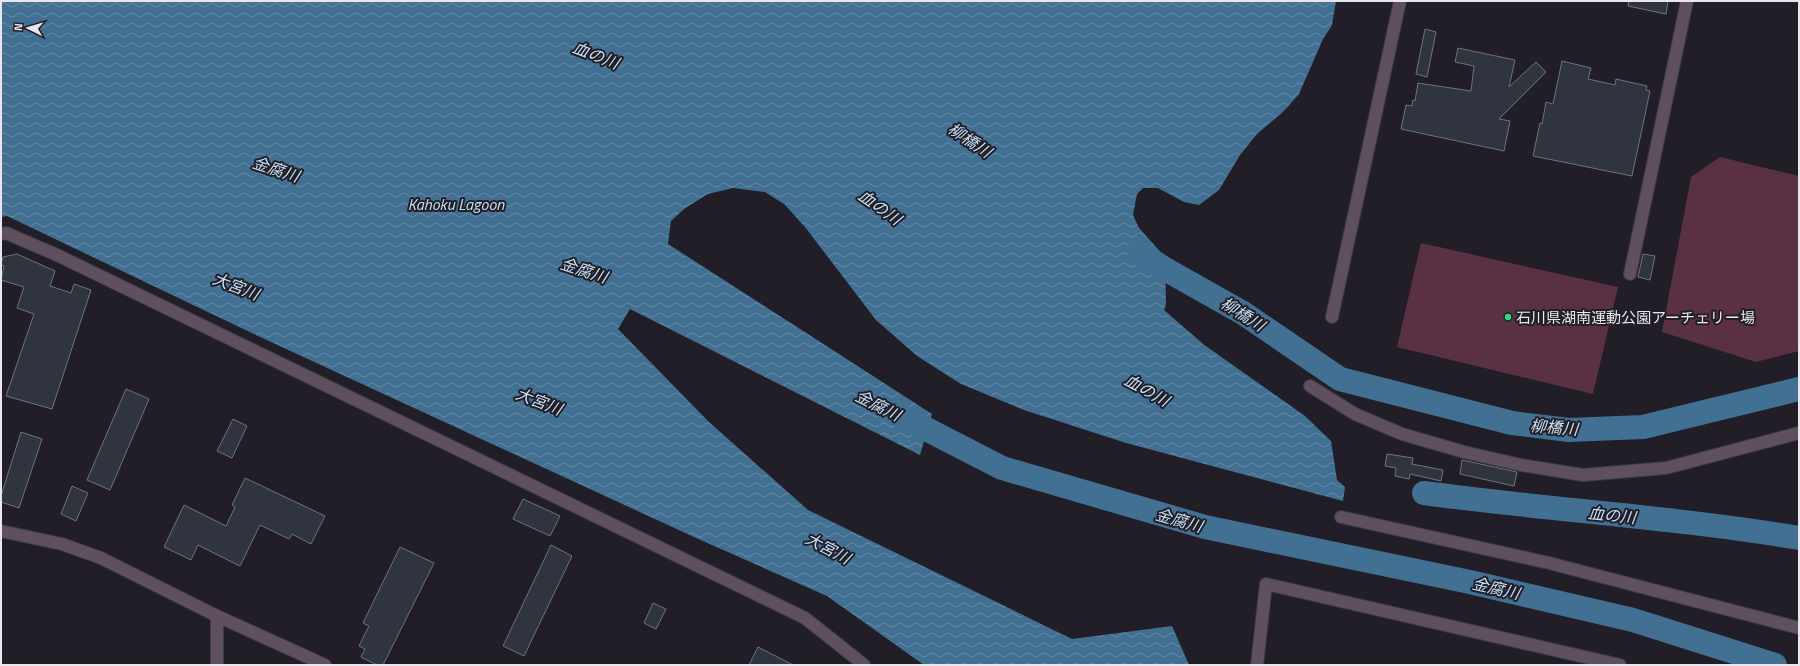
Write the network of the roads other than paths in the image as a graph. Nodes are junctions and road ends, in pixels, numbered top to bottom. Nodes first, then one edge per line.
1 (1400, 1) edge
2 (1687, 1) edge
3 (1, 234) edge
4 (1630, 274) dead end
5 (1332, 317) dead end
6 (1310, 386) dead end
7 (1799, 433) edge
8 (1341, 517) dead end
9 (1, 531) edge
10 (217, 616) junction
11 (1799, 628) edge
12 (217, 665) edge
13 (325, 665) edge
14 (864, 665) edge
15 (1257, 665) edge
16 (1620, 665) edge

1 - 5 street
2 - 4 street
3 - 14 street
6 - 7 street
8 - 11 street
9 - 10 street
10 - 12 street
10 - 13 street
15 - 16 street

